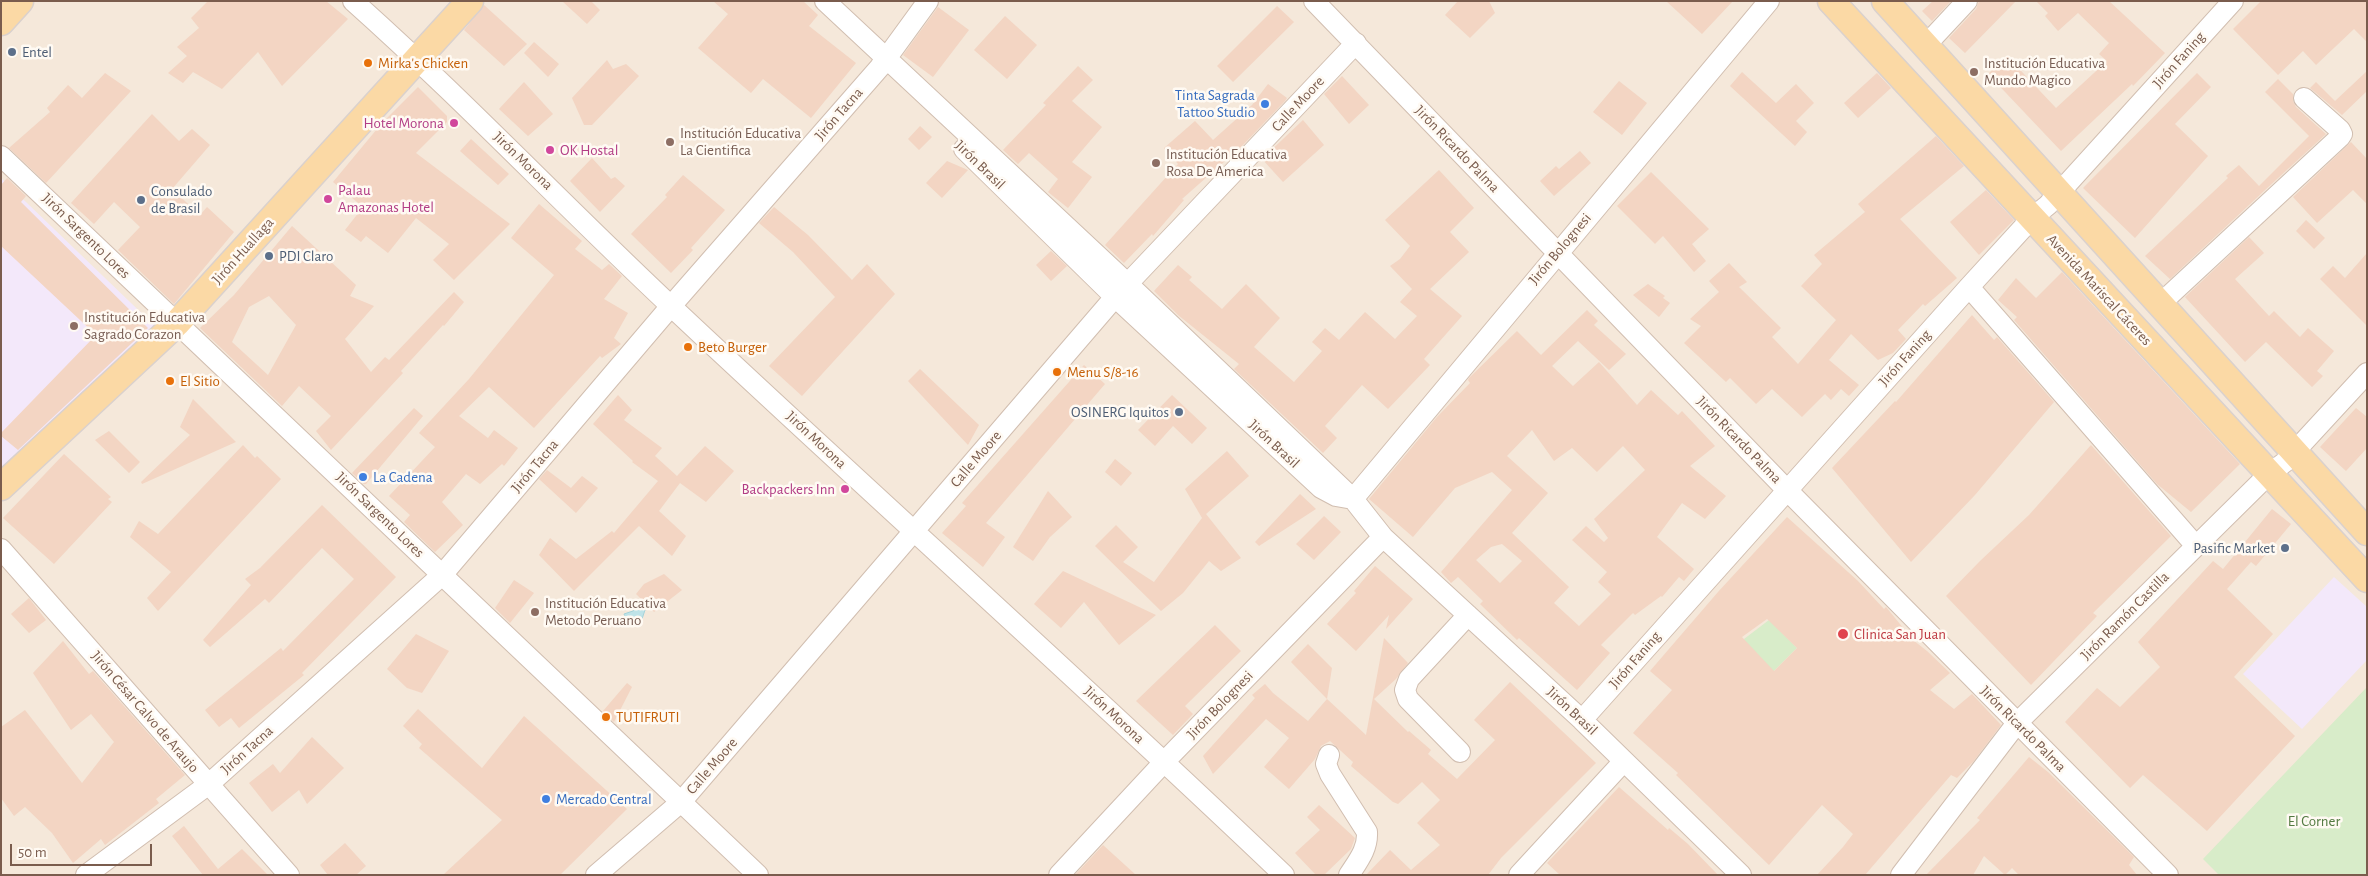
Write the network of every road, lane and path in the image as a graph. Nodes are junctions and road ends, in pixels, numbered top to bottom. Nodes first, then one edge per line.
1 (20, 1) edge
2 (354, 1) edge
3 (470, 1) edge
4 (811, 1) edge
5 (826, 1) edge
6 (928, 1) edge
7 (1314, 1) edge
8 (1769, 1) edge
9 (1831, 1) edge
10 (1885, 1) edge
11 (1967, 1) edge
12 (2233, 1) edge
13 (1, 22) edge
14 (1356, 43) junction
15 (1925, 46) junction
16 (418, 59) junction
17 (883, 63) junction
18 (2304, 98) dead end
19 (1, 156) edge
20 (2059, 193) junction
21 (2032, 218) junction
22 (1557, 253) junction
23 (1969, 287) junction
24 (1122, 291) junction
25 (2160, 304) junction
26 (671, 306) junction
27 (178, 323) junction
28 (2367, 373) edge
29 (2294, 452) junction
30 (2269, 474) junction
31 (1, 487) edge
32 (1786, 489) junction
33 (1353, 499) junction
34 (914, 531) junction
35 (2367, 532) edge
36 (1383, 538) junction
37 (2196, 546) junction
38 (1, 549) edge
39 (442, 575) junction
40 (2367, 579) edge
41 (1468, 615) junction
42 (1582, 720) junction
43 (2017, 723) junction
44 (1460, 752) dead end
45 (1329, 755) dead end
46 (1165, 761) junction
47 (1624, 761) junction
48 (209, 784) junction
49 (681, 802) junction
50 (86, 875) edge
51 (289, 875) edge
52 (596, 875) edge
53 (758, 875) edge
54 (1059, 875) edge
55 (1284, 875) edge
56 (1349, 875) edge
57 (1519, 875) edge
58 (1741, 875) edge
59 (1901, 875) edge
60 (2168, 875) edge

1 - 13 main road
2 - 16 street, Jirón Morona
3 - 16 main road, Jirón Huallaga
4 - 17 street, Jirón Brasil
5 - 17 street
6 - 17 street, Jirón Tacna
7 - 14 street, Jirón Ricardo Palma
8 - 22 street, Jirón Bolognesi
9 - 21 main road, Avenida Mariscal Cáceres
10 - 15 main road
11 - 15 street
12 - 20 street, Jirón Faning
14 - 22 street, Jirón Ricardo Palma
14 - 24 street, Calle Moore
15 - 20 main road
16 - 26 street, Jirón Morona
16 - 27 main road, Jirón Huallaga
17 - 24 street, Jirón Brasil
17 - 26 street, Jirón Tacna
18 - 25 street
19 - 27 street, Jirón Sargento Lores
20 - 21 street, Jirón Faning
20 - 25 main road
21 - 23 street, Jirón Faning
21 - 30 main road, Avenida Mariscal Cáceres
22 - 32 street, Jirón Ricardo Palma
22 - 33 street, Jirón Bolognesi
23 - 32 street, Jirón Faning
23 - 37 street
24 - 33 street, Jirón Brasil
24 - 34 street, Calle Moore
25 - 29 main road
26 - 34 street, Jirón Morona
26 - 39 street, Jirón Tacna
27 - 31 main road, Jirón Huallaga
27 - 39 street, Jirón Sargento Lores
28 - 29 street, Jirón Ramón Castilla
29 - 30 street, Jirón Ramón Castilla
29 - 35 main road
30 - 37 street, Jirón Ramón Castilla
30 - 40 main road, Avenida Mariscal Cáceres
32 - 42 street, Jirón Faning
32 - 43 street, Jirón Ricardo Palma
33 - 36 street, Jirón Brasil
34 - 46 street, Jirón Morona
34 - 49 street, Calle Moore
36 - 41 street, Jirón Brasil
36 - 46 street, Jirón Bolognesi
37 - 43 street, Jirón Ramón Castilla
38 - 48 street, Jirón César Calvo de Araujo
39 - 48 street, Jirón Tacna
39 - 49 street, Jirón Sargento Lores
41 - 42 street, Jirón Brasil
41 - 44 street
42 - 47 street, Jirón Brasil
43 - 59 street, Jirón Ramón Castilla
43 - 60 street, Jirón Ricardo Palma
45 - 56 street
46 - 54 street, Jirón Bolognesi
46 - 55 street, Jirón Morona
47 - 57 street
47 - 58 street, Jirón Brasil
48 - 50 street, Jirón Tacna
48 - 51 street, Jirón César Calvo de Araujo
49 - 52 street, Calle Moore
49 - 53 street, Jirón Sargento Lores

